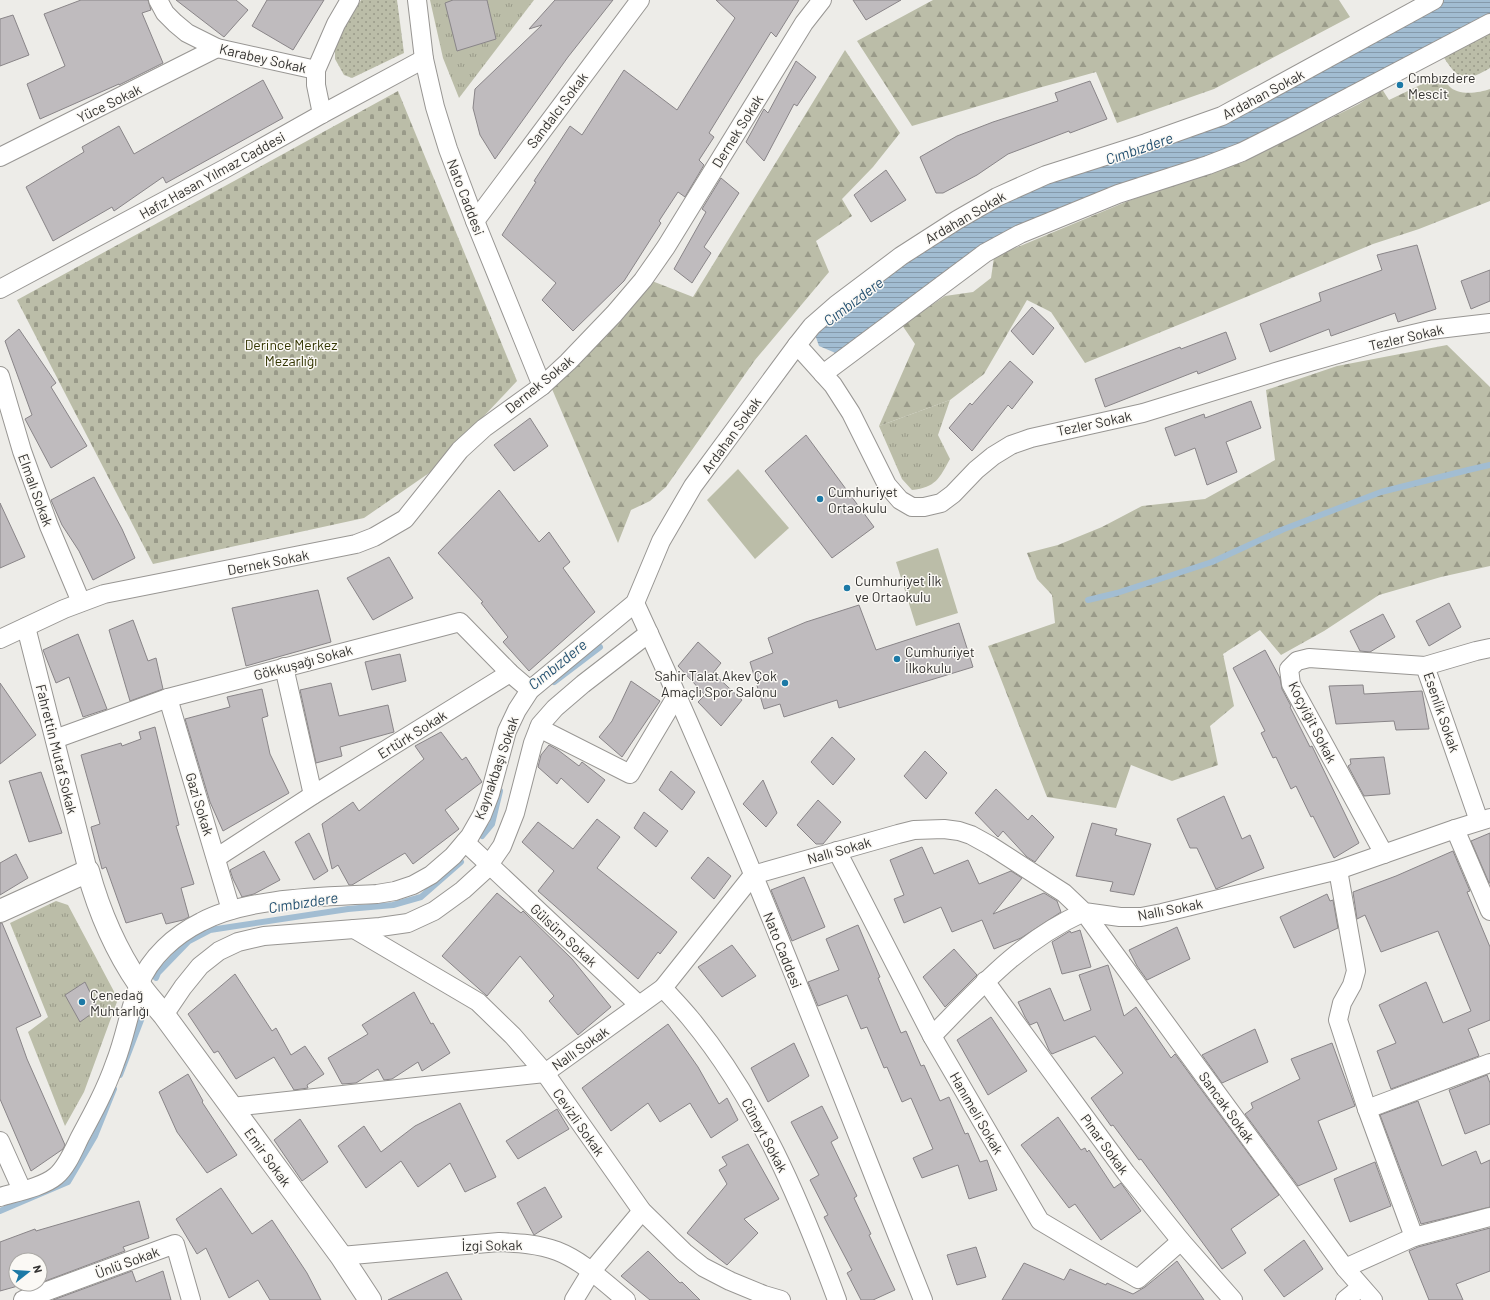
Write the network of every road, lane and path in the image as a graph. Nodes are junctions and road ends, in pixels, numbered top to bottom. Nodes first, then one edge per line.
1 (158, 0) edge
2 (350, 0) edge
3 (417, 0) edge
4 (640, 0) edge
5 (822, 0) edge
6 (1434, 0) edge
7 (1490, 23) edge
8 (217, 48) junction
9 (424, 59) junction
10 (316, 70) junction
11 (322, 114) junction
12 (0, 157) edge
13 (475, 221) junction
14 (0, 289) edge
15 (1490, 322) edge
16 (797, 345) junction
17 (823, 374) junction
18 (0, 376) edge
19 (542, 386) junction
20 (126, 590) junction
21 (81, 602) junction
22 (635, 603) junction
23 (648, 632) junction
24 (27, 633) junction
25 (0, 639) edge
26 (1490, 648) edge
27 (0, 651) edge
28 (1425, 666) junction
29 (284, 667) junction
30 (510, 673) junction
31 (530, 690) junction
32 (677, 695) junction
33 (168, 698) junction
34 (539, 728) junction
35 (55, 739) junction
36 (313, 795) junction
37 (1485, 820) edge
38 (1455, 829) junction
39 (465, 842) junction
40 (837, 851) junction
41 (1384, 854) junction
42 (216, 858) junction
43 (488, 865) junction
44 (1338, 870) junction
45 (88, 871) junction
46 (753, 875) junction
47 (231, 910) junction
48 (0, 911) edge
49 (1490, 911) edge
50 (1084, 912) junction
51 (354, 929) junction
52 (985, 981) junction
53 (139, 984) junction
54 (663, 988) junction
55 (639, 1005) junction
56 (164, 1015) junction
57 (932, 1036) junction
58 (1490, 1063) edge
59 (545, 1073) junction
60 (232, 1107) junction
61 (1366, 1109) junction
62 (0, 1141) edge
63 (22, 1190) junction
64 (0, 1197) edge
65 (642, 1211) junction
66 (1490, 1217) edge
67 (1414, 1237) junction
68 (1181, 1241) junction
69 (341, 1256) junction
70 (1345, 1268) junction
71 (591, 1272) junction
72 (1367, 1294) edge
73 (23, 1300) edge
74 (191, 1300) edge
75 (370, 1300) edge
76 (574, 1300) edge
77 (626, 1300) edge
78 (781, 1300) edge
79 (837, 1300) edge
80 (923, 1300) edge
81 (1233, 1300) edge
82 (1345, 1300) edge

1 - 8 street, Karabey Sokak
2 - 10 street, Karabey Sokak
3 - 9 street, Nato Caddesi
4 - 13 street, Sandalcı Sokak
5 - 19 street, Dernek Sokak
6 - 16 street, Ardahan Sokak
7 - 17 street
8 - 10 street, Karabey Sokak
8 - 12 street, Yüce Sokak
9 - 11 street, Hafız Hasan Yılmaz Caddesi
9 - 13 street, Nato Caddesi
10 - 11 street, Karabey Sokak
11 - 14 street, Hafız Hasan Yılmaz Caddesi
13 - 19 street, Nato Caddesi
15 - 17 street, Tezler Sokak
16 - 17 street, Tezler Sokak
16 - 22 street, Ardahan Sokak
18 - 21 street, Elmalı Sokak
19 - 20 street, Dernek Sokak
20 - 21 street, Dernek Sokak
20 - 24 street, Dernek Sokak
21 - 24 street, Dernek Sokak
22 - 23 street, Nato Caddesi
22 - 31 street, Kaynakbaşı Sokak
23 - 32 street, Nato Caddesi
23 - 34 street
24 - 25 street, Dernek Sokak
24 - 27 street, Dernek Sokak
24 - 35 street, Fahrettin Mutaf Sokak
26 - 28 street, Esenlik Sokak
28 - 37 street, Esenlik Sokak
28 - 41 street, Koçyiğit Sokak
29 - 30 street, Gökkuşağı Sokak
29 - 33 street, Gökkuşağı Sokak
29 - 36 street
30 - 31 street, Gökkuşağı Sokak
30 - 36 street, Ertürk Sokak
31 - 39 street, Kaynakbaşı Sokak
32 - 34 street
32 - 46 street, Nato Caddesi
33 - 35 street, Gökkuşağı Sokak
33 - 42 street, Gazi Sokak
34 - 43 street
35 - 45 street, Fahrettin Mutaf Sokak
36 - 42 street, Ertürk Sokak
37 - 38 street, Nallı Sokak
38 - 41 street, Nallı Sokak
38 - 49 street
39 - 43 street, Gülsüm Sokak
39 - 47 street, Kaynakbaşı Sokak
40 - 46 street, Nallı Sokak
40 - 50 street, Nallı Sokak
40 - 57 street, Hanımeli Sokak
41 - 44 street, Nallı Sokak
42 - 47 street, Gazi Sokak
43 - 51 street
43 - 55 street, Gülsüm Sokak
44 - 50 street, Nallı Sokak
44 - 61 street
45 - 48 street
45 - 53 street, Emir Sokak
46 - 54 street, Nallı Sokak
46 - 80 street, Nato Caddesi
47 - 53 street, Kaynakbaşı Sokak
50 - 52 street
50 - 70 street, Sancak Sokak
51 - 56 street
51 - 59 street, Cevizli Sokak
52 - 57 street
52 - 68 street, Pınar Sokak
53 - 56 street, Emir Sokak
53 - 63 street, Kaynakbaşı Sokak
54 - 55 street, Nallı Sokak
54 - 79 street, Cüneyt Sokak
55 - 59 street, Nallı Sokak
56 - 60 street, Emir Sokak
57 - 68 street, Hanımeli Sokak
58 - 61 street
59 - 60 street, Nallı Sokak
59 - 65 street, Cevizli Sokak
60 - 69 street, Emir Sokak
61 - 67 street
62 - 63 street
63 - 64 street, Kaynakbaşı Sokak
65 - 71 street
65 - 78 street, Cevizli Sokak
66 - 67 street
67 - 70 street
68 - 81 street, Pınar Sokak
69 - 71 street, İzgi Sokak
69 - 75 street, Emir Sokak
70 - 72 street, Sancak Sokak
71 - 76 street
71 - 77 street, İzgi Sokak
72 - 82 street
73 - 74 street, Ünlü Sokak

